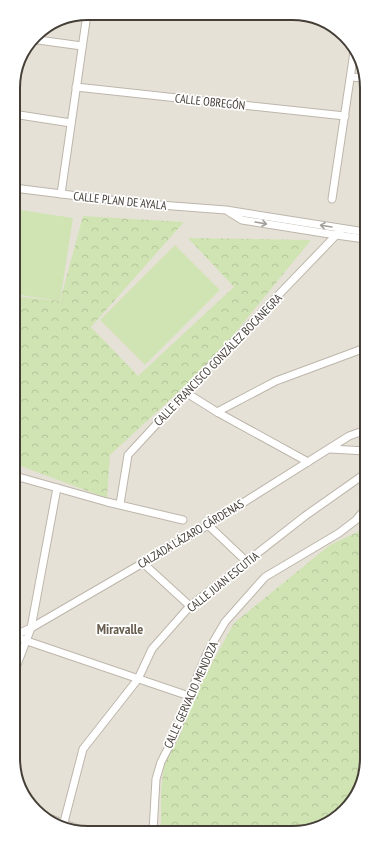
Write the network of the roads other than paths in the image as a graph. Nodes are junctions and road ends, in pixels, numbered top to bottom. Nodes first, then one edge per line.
1 (85, 20) edge
2 (40, 40) edge
3 (82, 46) junction
4 (353, 58) edge
5 (351, 77) junction
6 (359, 78) edge
7 (76, 87) junction
8 (20, 115) edge
9 (345, 116) junction
10 (71, 123) junction
11 (20, 189) edge
12 (61, 194) junction
13 (332, 199) dead end
14 (226, 210) junction
15 (342, 229) junction
16 (360, 231) edge
17 (336, 235) junction
18 (360, 238) edge
19 (360, 350) edge
20 (186, 392) junction
21 (217, 412) junction
22 (360, 432) edge
23 (330, 448) junction
24 (360, 450) edge
25 (308, 462) junction
26 (20, 477) edge
27 (360, 477) edge
28 (56, 488) junction
29 (120, 504) junction
30 (360, 515) edge
31 (183, 520) dead end
32 (208, 525) junction
33 (246, 562) junction
34 (143, 563) junction
35 (190, 606) junction
36 (31, 628) junction
37 (20, 633) edge
38 (20, 638) edge
39 (27, 641) junction
40 (20, 658) edge
41 (138, 679) junction
42 (188, 696) junction
43 (64, 822) edge
44 (153, 826) edge

1 - 3 street
2 - 3 street
3 - 7 street
4 - 5 street
5 - 6 street
5 - 9 street
7 - 9 street, CALLE OBREGÓN
7 - 10 street
8 - 10 street
9 - 13 street
10 - 12 street
11 - 12 street, CALLE PLAN DE AYALA
12 - 14 street, CALLE PLAN DE AYALA
15 -> 14 street, CALLE PLAN DE AYALA
14 -> 17 street, CALLE PLAN DE AYALA
15 - 16 street, CALLE PLAN DE AYALA
15 - 17 street, CALLE FRANCISCO GONZÁLEZ BOCANEGRA
17 - 18 street, CALLE PLAN DE AYALA
17 - 20 street, CALLE FRANCISCO GONZÁLEZ BOCANEGRA
19 - 21 street
20 - 21 street
20 - 29 street, CALLE FRANCISCO GONZÁLEZ BOCANEGRA
21 - 25 street
22 - 23 street, CALZADA LÁZARO CÁRDENAS
23 - 24 street
23 - 25 street, CALZADA LÁZARO CÁRDENAS
25 - 32 street, CALZADA LÁZARO CÁRDENAS
26 - 28 street
27 - 33 street, CALLE JUAN ESCUTIA
28 - 29 street
28 - 36 street
29 - 31 street
30 - 42 street, CALLE GERVACIO MENDOZA
32 - 33 street
32 - 34 street, CALZADA LÁZARO CÁRDENAS
33 - 35 street, CALLE JUAN ESCUTIA
34 - 35 street
34 - 36 street, CALZADA LÁZARO CÁRDENAS
35 - 41 street, CALLE JUAN ESCUTIA
36 - 37 street, CALZADA LÁZARO CÁRDENAS
36 - 39 street
38 - 39 street
39 - 40 street
39 - 41 street
41 - 42 street
41 - 43 street, CALLE JUAN ESCUTIA
42 - 44 street, CALLE GERVACIO MENDOZA

